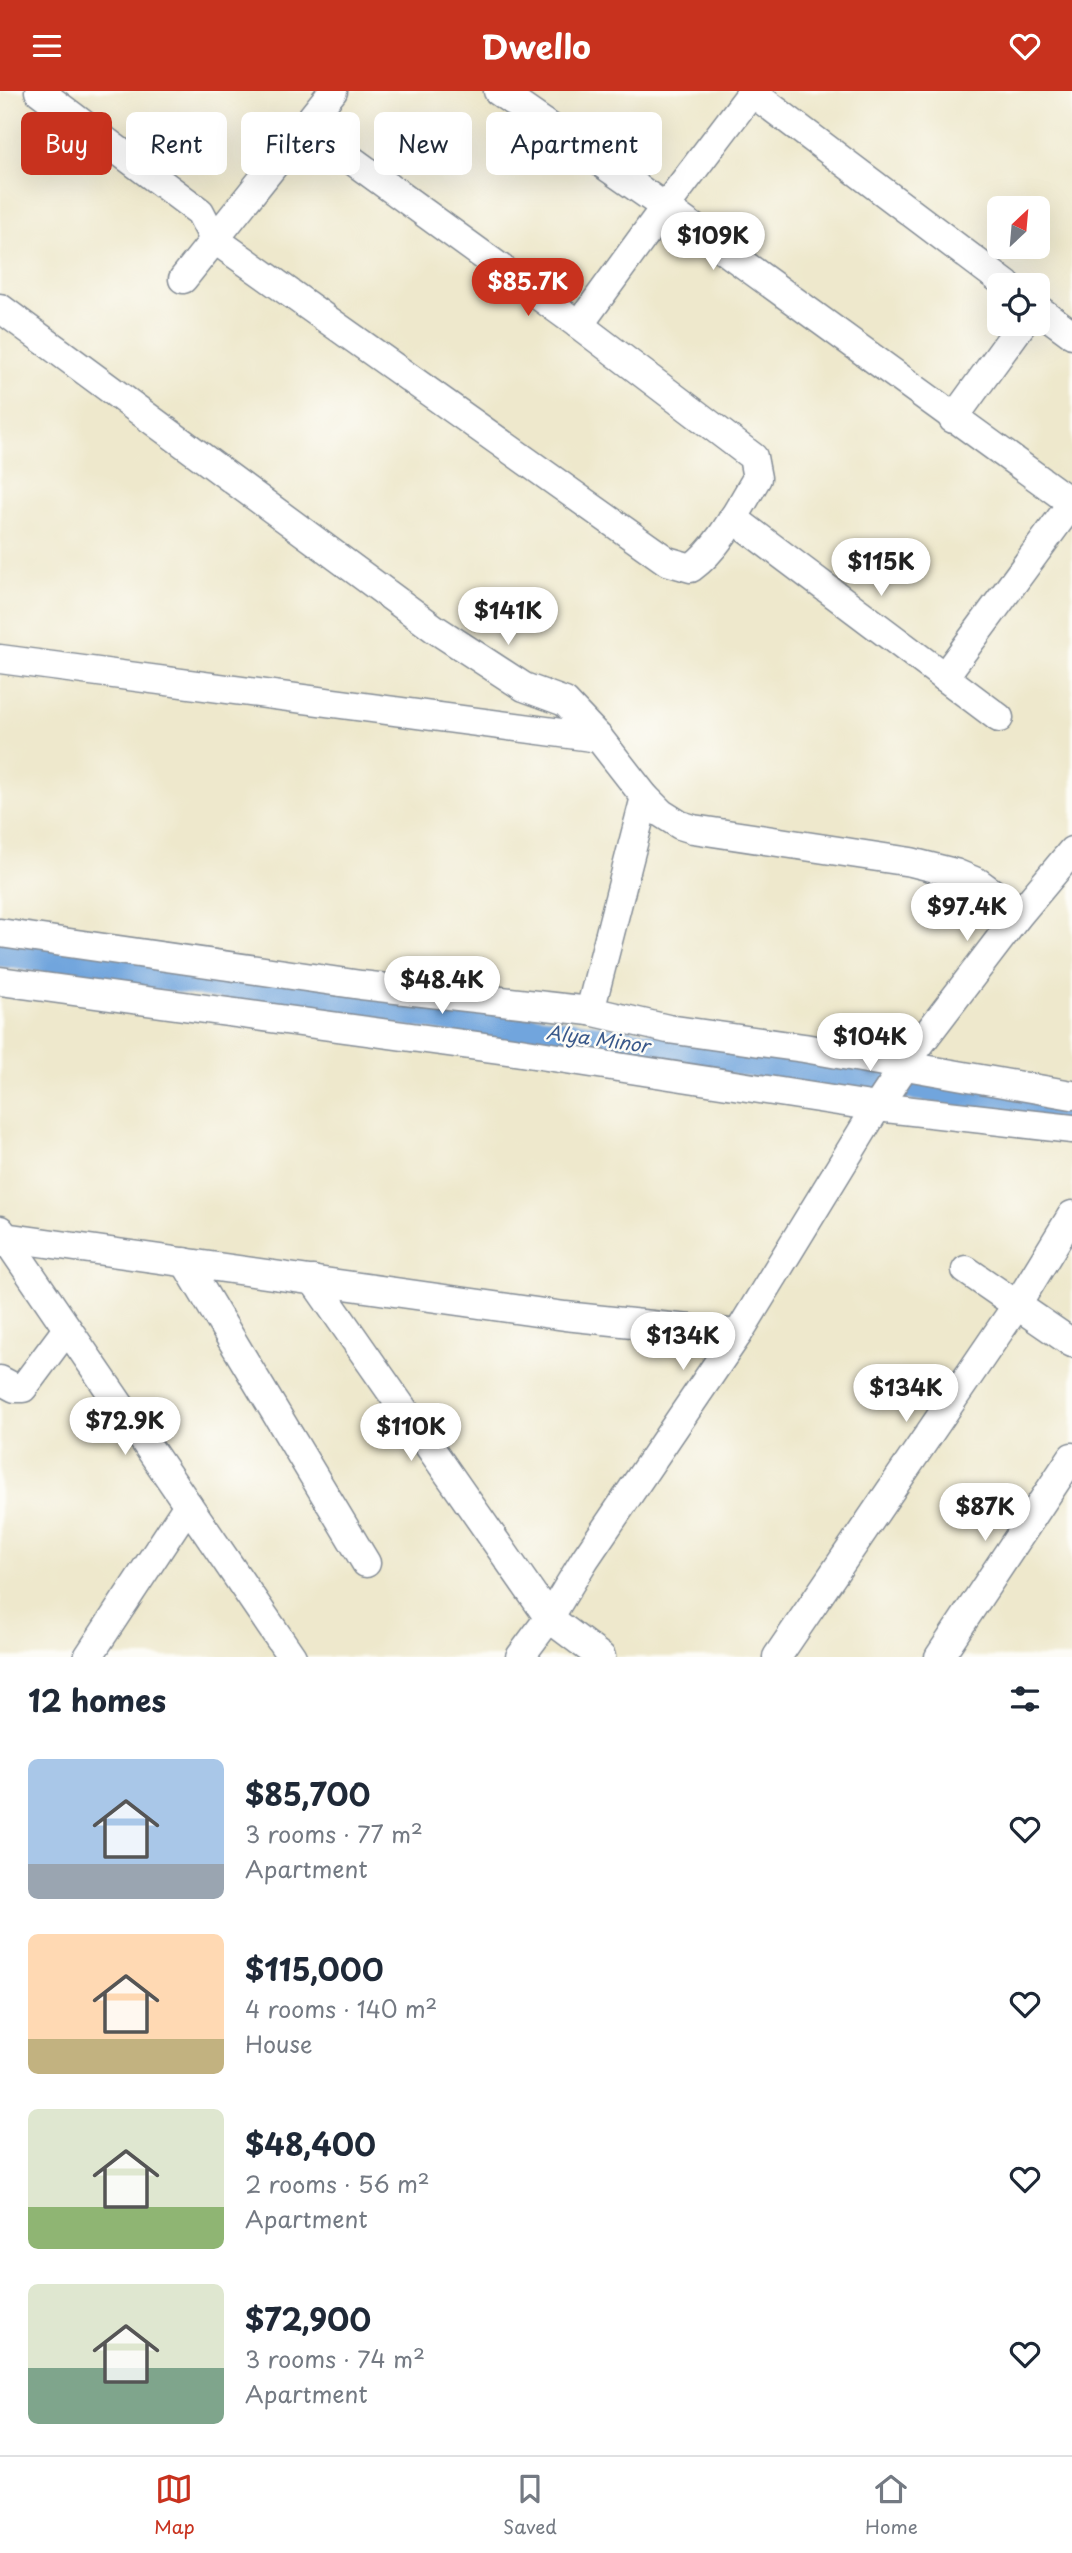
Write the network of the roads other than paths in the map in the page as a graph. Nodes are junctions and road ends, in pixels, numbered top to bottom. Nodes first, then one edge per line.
1 (39, 91) edge
2 (498, 91) edge
3 (752, 91) edge
4 (328, 93) edge
5 (315, 112) edge
6 (360, 166) edge
7 (266, 175) edge
8 (665, 207) junction
9 (215, 239) junction
10 (991, 273) edge
11 (183, 279) dead end
12 (0, 308) edge
13 (1050, 318) edge
14 (579, 325) junction
15 (1072, 334) edge
16 (1013, 336) edge
17 (953, 419) junction
18 (1072, 503) edge
19 (733, 518) junction
20 (0, 659) edge
21 (944, 677) junction
22 (999, 718) dead end
23 (599, 738) junction
24 (646, 797) junction
25 (1072, 851) edge
26 (1016, 918) junction
27 (0, 933) edge
28 (0, 981) edge
29 (590, 1011) junction
30 (904, 1067) junction
31 (1072, 1095) edge
32 (877, 1107) junction
33 (1072, 1129) edge
34 (1072, 1215) edge
35 (1, 1236) edge
36 (185, 1262) junction
37 (966, 1270) dead end
38 (313, 1280) junction
39 (1017, 1305) junction
40 (67, 1329) junction
41 (738, 1334) junction
42 (1072, 1343) edge
43 (0, 1380) edge
44 (1072, 1457) edge
45 (188, 1505) junction
46 (366, 1563) dead end
47 (549, 1618) junction
48 (88, 1657) edge
49 (292, 1657) edge
50 (520, 1657) edge
51 (601, 1657) edge
52 (777, 1657) edge
53 (939, 1657) edge

1 - 9 street
2 - 8 street
3 - 8 street
3 - 10 street
4 - 5 street
6 - 14 street
7 - 9 street
8 - 14 street
8 - 17 street
9 - 11 street
9 - 19 street
12 - 23 street
13 - 15 street
14 - 19 street
16 - 17 street
17 - 18 street
18 - 21 street
19 - 21 street
20 - 23 street
21 - 22 street
23 - 24 street
24 - 26 street
24 - 29 street
25 - 26 street
26 - 30 street
27 - 29 street
28 - 32 street
29 - 30 street
30 - 31 street
30 - 32 street
32 - 33 street
32 - 41 street
34 - 39 street
35 - 36 street
35 - 40 street
36 - 38 street
36 - 46 street
37 - 39 street
38 - 41 street
38 - 47 street
39 - 42 street
39 - 52 street
40 - 43 street
40 - 45 street
41 - 47 street
44 - 53 street
45 - 48 street
45 - 49 street
47 - 50 street
47 - 51 street

